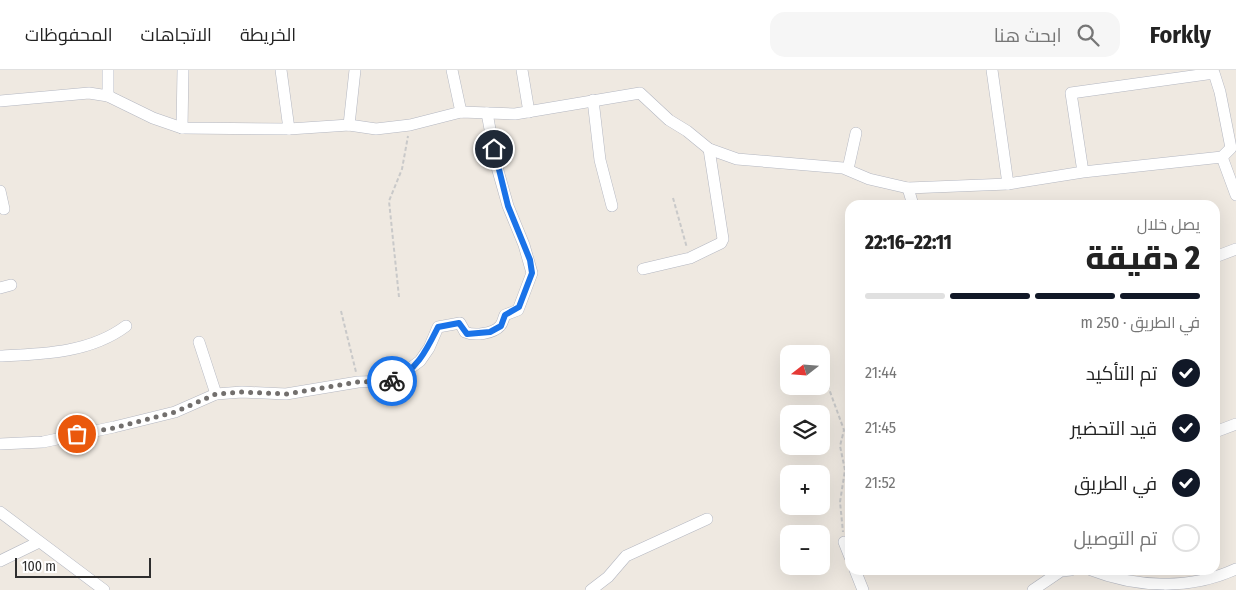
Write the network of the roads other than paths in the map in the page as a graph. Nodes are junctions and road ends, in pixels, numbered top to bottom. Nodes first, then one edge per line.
1 (108, 70) edge
2 (183, 70) edge
3 (281, 70) edge
4 (355, 70) edge
5 (452, 70) edge
6 (522, 70) edge
7 (992, 70) edge
8 (1160, 75) edge
9 (108, 96) junction
10 (593, 100) junction
11 (0, 101) edge
12 (462, 112) junction
13 (529, 112) junction
14 (487, 114) junction
15 (349, 125) junction
16 (182, 128) junction
17 (290, 129) junction
18 (856, 133) dead end
19 (709, 149) junction
20 (1222, 157) junction
21 (848, 169) junction
22 (1083, 172) junction
23 (1008, 184) junction
24 (908, 188) junction
25 (0, 191) edge
26 (1236, 195) edge
27 (912, 200) edge
28 (612, 206) dead end
29 (4, 209) dead end
30 (1236, 248) edge
31 (1220, 255) edge
32 (643, 269) dead end
33 (126, 326) dead end
34 (199, 342) dead end
35 (0, 356) edge
36 (216, 394) junction
37 (1236, 424) edge
38 (1220, 430) edge
39 (0, 444) edge
40 (1, 514) edge
41 (707, 519) dead end
42 (39, 542) junction
43 (0, 561) edge
44 (1236, 569) edge
45 (857, 575) edge
46 (1055, 575) edge
47 (1104, 575) edge
48 (104, 590) edge
49 (593, 590) edge
50 (863, 590) edge
51 (1034, 590) edge

1 - 9 street
2 - 16 street
3 - 17 street
4 - 15 street
5 - 12 street
6 - 13 street
7 - 23 street
8 - 20 street
8 - 22 street
9 - 11 street
9 - 16 street
10 - 13 street
10 - 19 street
10 - 28 street
12 - 14 street
12 - 15 street
13 - 14 street
14 - 36 street
15 - 17 street
16 - 17 street
18 - 21 street
19 - 21 street
19 - 32 street
20 - 22 street
20 - 26 street
21 - 24 street
22 - 23 street
23 - 24 street
24 - 27 street
25 - 29 street
30 - 31 street
33 - 35 street
34 - 36 street
36 - 39 street
37 - 38 street
40 - 42 street
41 - 49 street
42 - 43 street
42 - 48 street
44 - 47 street
45 - 50 street
46 - 51 street

